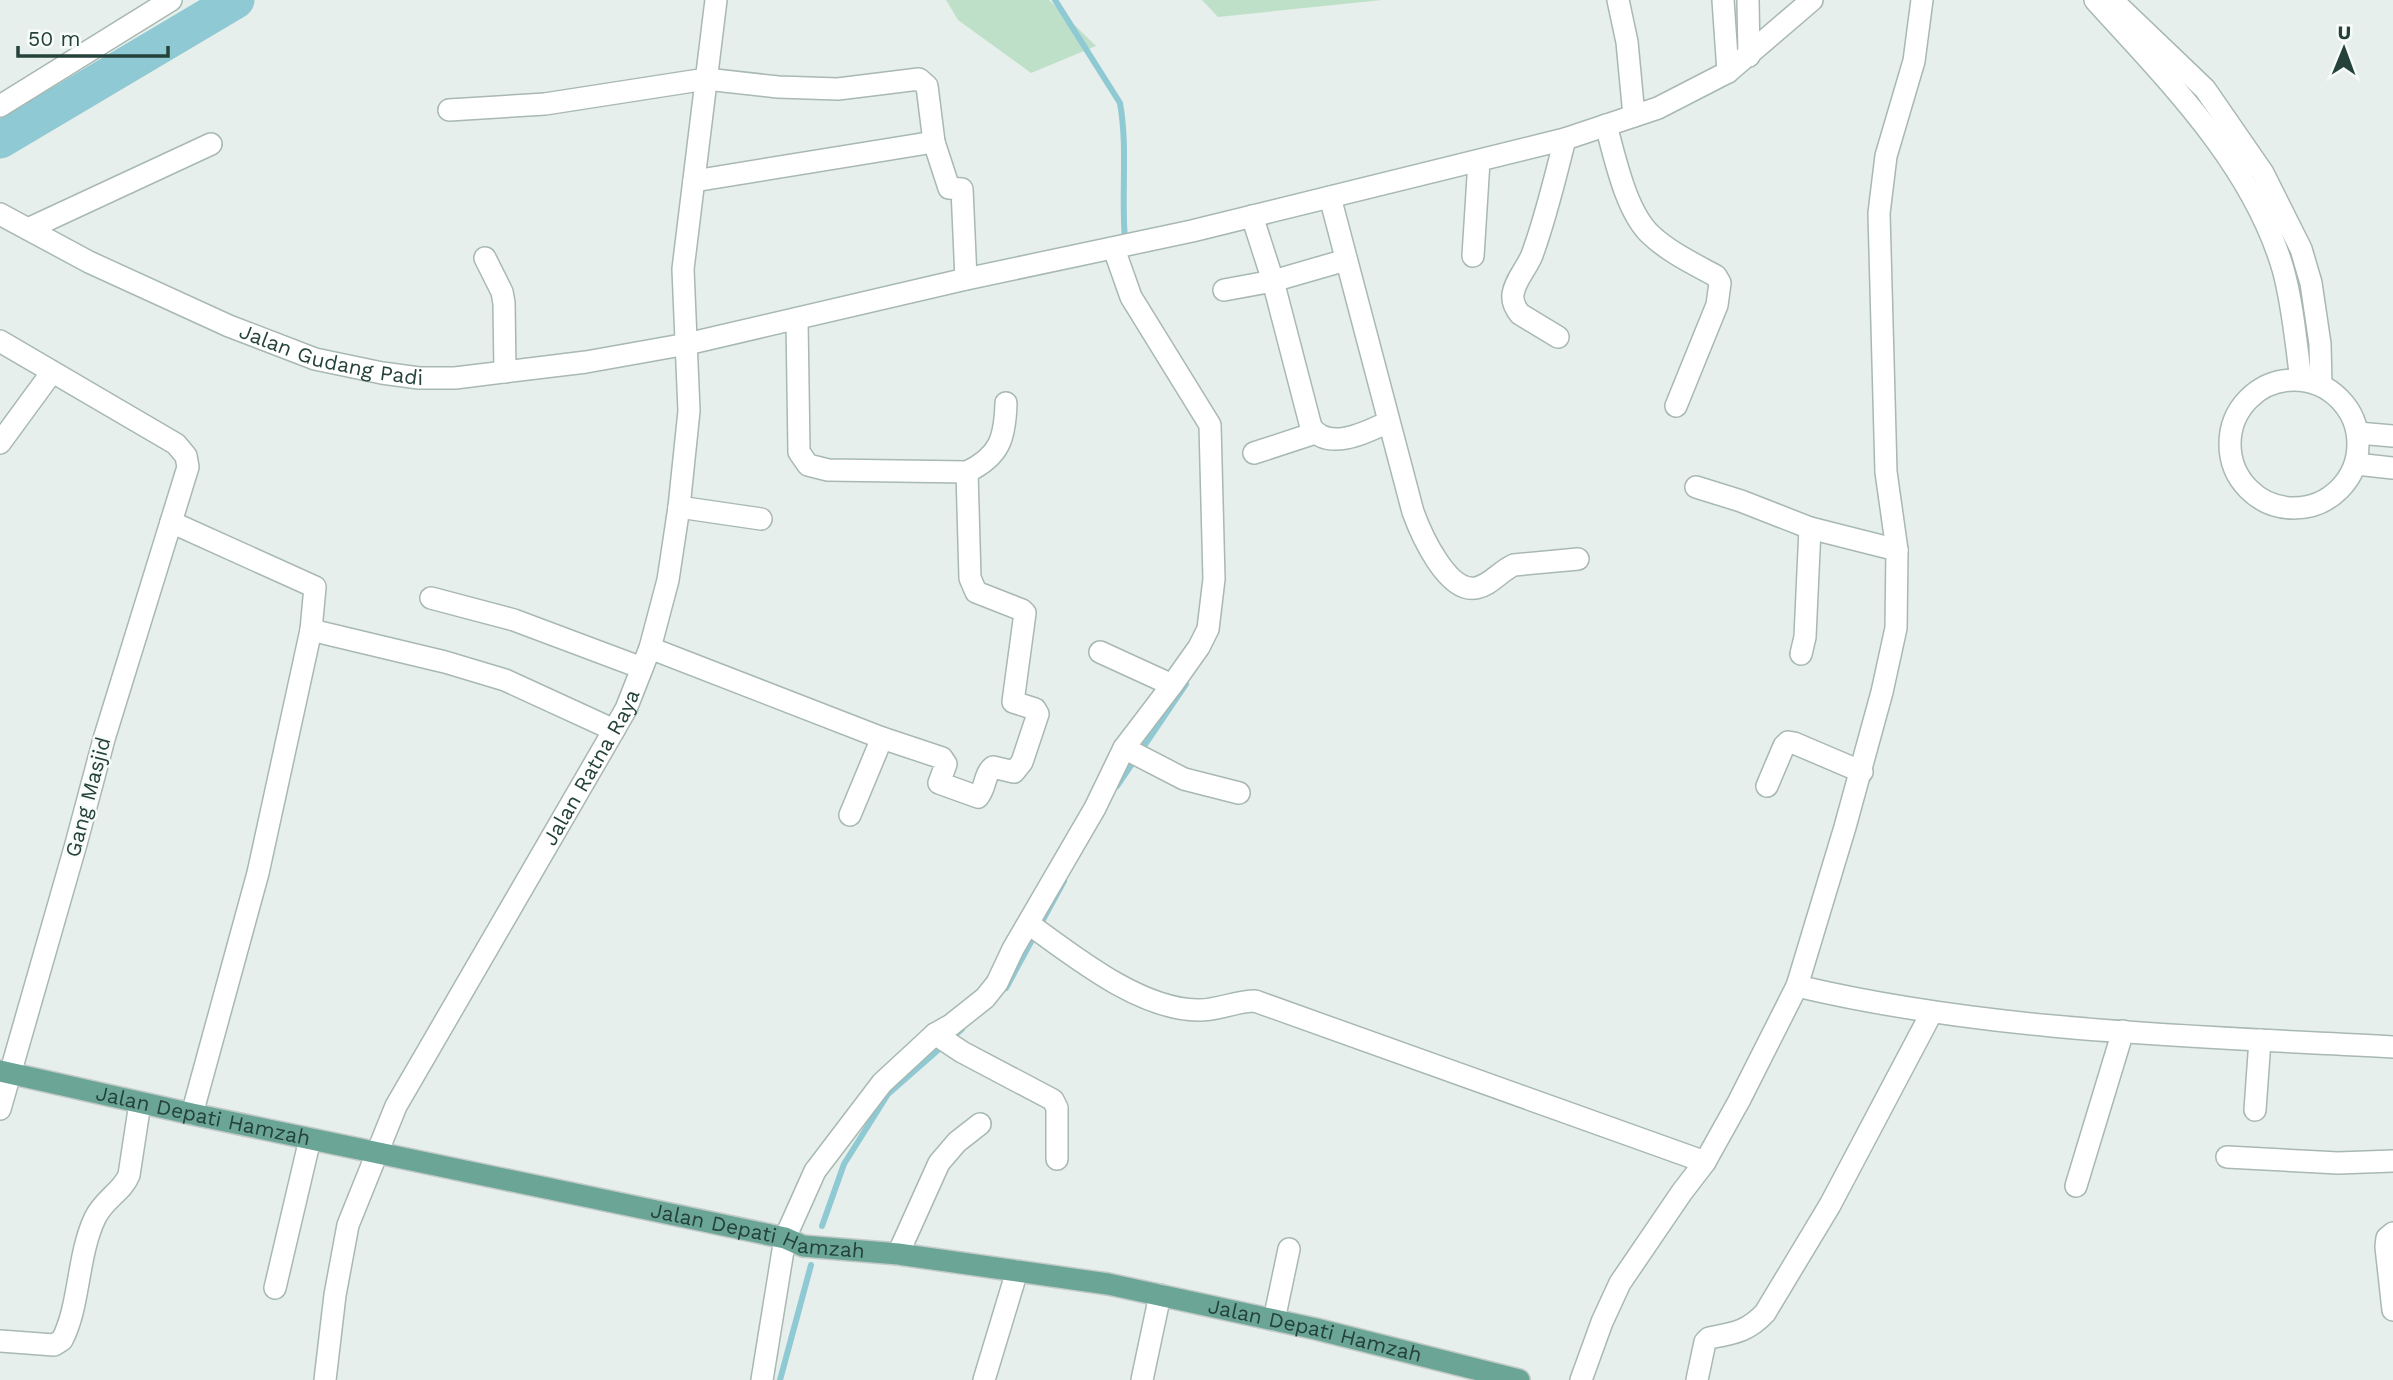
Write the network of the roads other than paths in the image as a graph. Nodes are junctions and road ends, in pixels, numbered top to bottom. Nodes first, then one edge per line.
1 (171, 0) edge
2 (716, 0) edge
3 (1618, 0) edge
4 (1723, 0) edge
5 (1748, 0) edge
6 (1812, 0) edge
7 (1922, 0) edge
8 (2095, 0) edge
9 (2112, 0) edge
10 (1749, 56) junction
11 (1728, 72) junction
12 (706, 79) junction
13 (0, 106) edge
14 (449, 110) dead end
15 (1634, 116) junction
16 (1606, 125) junction
17 (1565, 139) junction
18 (934, 142) junction
19 (211, 144) dead end
20 (1479, 161) junction
21 (694, 181) junction
22 (1330, 197) junction
23 (0, 214) edge
24 (1252, 216) junction
25 (28, 229) junction
26 (1127, 246) junction
27 (1473, 256) dead end
28 (485, 258) dead end
29 (1346, 260) junction
30 (966, 279) junction
31 (1273, 281) junction
32 (1224, 289) dead end
33 (797, 320) junction
34 (1558, 337) dead end
35 (0, 341) edge
36 (687, 344) junction
37 (52, 372) junction
38 (505, 372) junction
39 (2311, 383) junction
40 (1006, 403) dead end
41 (1676, 406) dead end
42 (1388, 422) junction
43 (1315, 433) junction
44 (2358, 433) junction
45 (2393, 436) edge
46 (0, 443) edge
47 (1254, 453) dead end
48 (2356, 464) junction
49 (2393, 468) edge
50 (967, 472) junction
51 (1696, 487) dead end
52 (679, 507) junction
53 (761, 520) dead end
54 (170, 522) junction
55 (1810, 528) junction
56 (1897, 550) junction
57 (1578, 559) dead end
58 (431, 598) dead end
59 (310, 630) junction
60 (650, 648) junction
61 (1100, 652) dead end
62 (1801, 654) dead end
63 (642, 668) junction
64 (1172, 685) junction
65 (614, 730) junction
66 (882, 738) junction
67 (1130, 751) junction
68 (1861, 772) junction
69 (1767, 786) dead end
70 (1239, 793) dead end
71 (850, 816) dead end
72 (1032, 927) junction
73 (1797, 986) junction
74 (1932, 1012) junction
75 (2123, 1031) junction
76 (2260, 1040) junction
77 (947, 1042) junction
78 (2393, 1047) edge
79 (6, 1072) edge
80 (140, 1103) junction
81 (0, 1109) edge
82 (2255, 1110) dead end
83 (192, 1114) junction
84 (980, 1124) dead end
85 (310, 1139) junction
86 (376, 1153) junction
87 (2227, 1157) dead end
88 (1057, 1159) dead end
89 (2393, 1161) edge
90 (1705, 1163) junction
91 (2076, 1186) dead end
92 (2393, 1233) edge
93 (785, 1238) junction
94 (1289, 1249) dead end
95 (898, 1254) junction
96 (1017, 1271) junction
97 (275, 1288) dead end
98 (1160, 1295) junction
99 (2393, 1310) edge
100 (1274, 1320) junction
101 (0, 1341) edge
102 (325, 1380) edge
103 (762, 1380) edge
104 (984, 1380) edge
105 (1142, 1380) edge
106 (1519, 1380) edge
107 (1581, 1380) edge
108 (1697, 1380) edge

1 - 13 street
2 - 12 street, Jalan Ratna Raya
3 - 15 street
4 - 11 street
5 - 10 street
6 - 10 street, Jalan Gudang Padi
7 - 56 street
8 - 39 street
9 - 39 street
10 - 11 street, Jalan Gudang Padi
11 - 15 street, Jalan Gudang Padi
12 - 14 street
12 - 18 street
12 - 21 street, Jalan Ratna Raya
15 - 16 street, Jalan Gudang Padi
16 - 17 street, Jalan Gudang Padi
16 - 41 street
17 - 20 street, Jalan Gudang Padi
17 - 34 street
18 - 21 street
18 - 30 street
19 - 25 street
20 - 22 street, Jalan Gudang Padi
20 - 27 street
21 - 36 street, Jalan Ratna Raya
22 - 24 street, Jalan Gudang Padi
22 - 29 street
23 - 25 street, Jalan Gudang Padi
24 - 26 street, Jalan Gudang Padi
24 - 31 street
25 - 38 street, Jalan Gudang Padi
26 - 30 street, Jalan Gudang Padi
26 - 64 street
28 - 38 street
29 - 31 street
29 - 42 street
30 - 33 street, Jalan Gudang Padi
31 - 32 street
31 - 43 street
33 - 36 street, Jalan Gudang Padi
33 - 50 street
35 - 37 street
36 - 38 street, Jalan Gudang Padi
36 - 52 street, Jalan Ratna Raya
37 - 46 street
37 - 54 street, Gang Masjid
39 - 44 street
39 - 48 street
40 - 50 street
42 - 43 street
42 - 57 street
43 - 47 street
44 - 45 street
44 - 48 street
48 - 49 street
50 - 66 street
51 - 55 street
52 - 53 street
52 - 60 street, Jalan Ratna Raya
54 - 59 street
54 - 79 street, Gang Masjid
55 - 56 street
55 - 62 street
56 - 68 street
58 - 63 street
59 - 65 street
59 - 83 street
60 - 63 street, Jalan Ratna Raya
60 - 66 street
61 - 64 street
63 - 65 street, Jalan Ratna Raya
64 - 67 street
65 - 86 street, Jalan Ratna Raya
66 - 71 street
67 - 70 street
67 - 72 street
68 - 69 street
68 - 73 street
72 - 77 street
72 - 90 street
73 - 74 street
73 - 90 street
74 - 75 street
74 - 108 street
75 - 76 street
75 - 91 street
76 - 78 street
76 - 82 street
77 - 88 street
77 - 93 street
79 - 80 main road, Jalan Depati Hamzah
79 - 81 street, Gang Masjid
80 - 83 main road, Jalan Depati Hamzah
80 - 101 street
83 - 85 main road, Jalan Depati Hamzah
84 - 95 street
85 - 86 main road, Jalan Depati Hamzah
85 - 97 street
86 - 93 main road, Jalan Depati Hamzah
86 - 102 street, Jalan Ratna Raya
87 - 89 street
90 - 107 street
92 - 99 street
93 - 95 main road, Jalan Depati Hamzah
93 - 103 street
94 - 100 street
95 - 96 main road, Jalan Depati Hamzah
96 - 98 main road, Jalan Depati Hamzah
96 - 104 street
98 - 100 main road, Jalan Depati Hamzah
98 - 105 street
100 - 106 main road, Jalan Depati Hamzah

